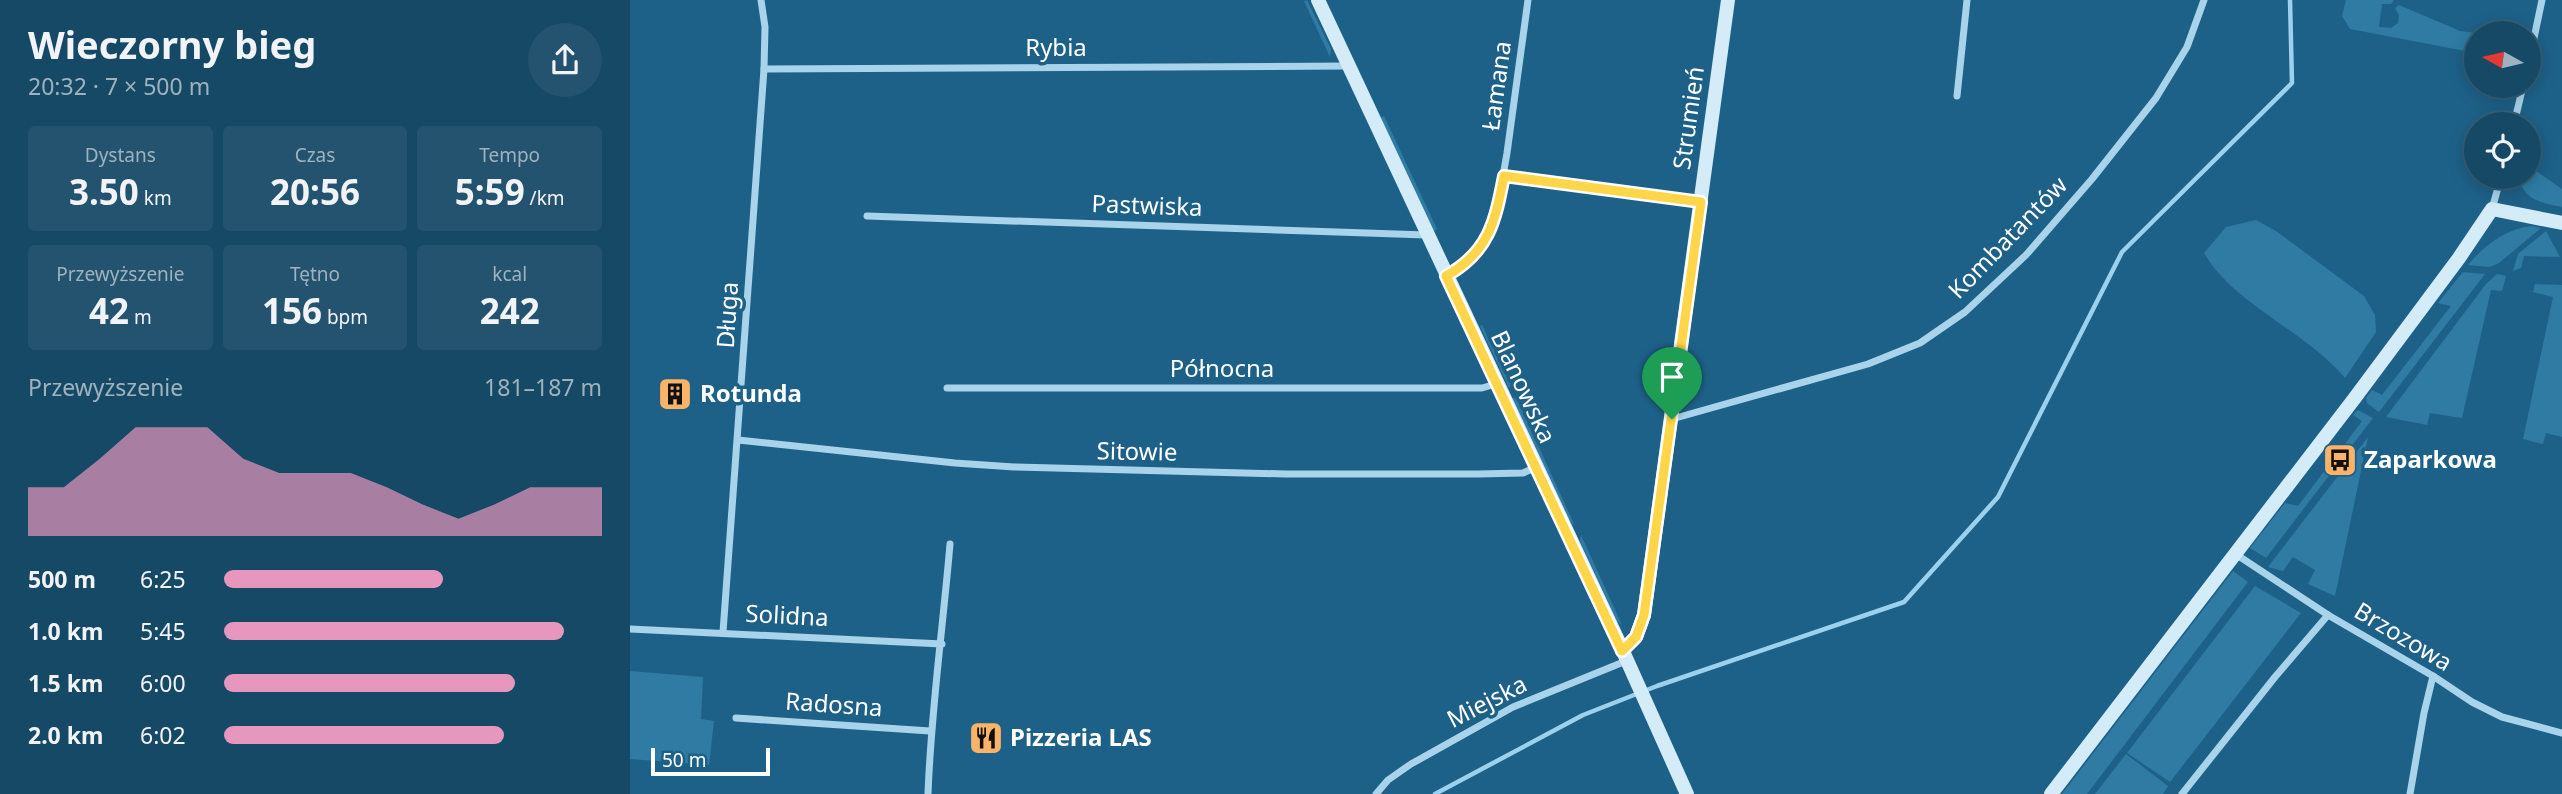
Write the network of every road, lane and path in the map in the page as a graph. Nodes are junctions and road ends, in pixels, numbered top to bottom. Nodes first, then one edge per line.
1 (761, 0) edge
2 (1318, 0) edge
3 (1528, 0) edge
4 (1728, 0) edge
5 (1967, 0) edge
6 (2204, 0) edge
7 (2542, 0) edge
8 (2538, 21) edge
9 (1349, 66) junction
10 (764, 69) junction
11 (1957, 96) dead end
12 (1504, 176) junction
13 (2498, 189) edge
14 (1701, 202) junction
15 (2492, 209) junction
16 (867, 216) dead end
17 (2562, 223) edge
18 (1426, 235) junction
19 (1446, 276) junction
20 (1496, 384) junction
21 (947, 388) dead end
22 (1672, 419) junction
23 (738, 440) junction
24 (1536, 467) junction
25 (950, 544) dead end
26 (2234, 553) junction
27 (2328, 615) junction
28 (630, 629) edge
29 (723, 632) junction
30 (942, 644) junction
31 (1624, 656) junction
32 (2433, 676) junction
33 (736, 718) dead end
34 (930, 731) junction
35 (2562, 733) edge
36 (928, 794) edge
37 (1376, 794) edge
38 (1687, 794) edge
39 (2051, 794) edge
40 (2182, 794) edge
41 (2410, 794) edge

1 - 10 street, Długa
2 - 9 street, Blanowska
3 - 12 street, Łamana
4 - 14 street, Strumień
5 - 11 street
6 - 22 street, Kombatantów
7 - 8 street
9 - 10 street, Rybia
9 - 18 street, Blanowska
10 - 23 street, Długa
12 - 14 street
12 - 19 street, Łamana
13 - 15 street
14 - 22 street, Strumień
15 - 17 street
15 - 26 street
16 - 18 street, Pastwiska
18 - 19 street, Blanowska
19 - 20 street, Blanowska
20 - 21 street, Północna
20 - 24 street, Blanowska
22 - 31 street, Strumień
23 - 24 street, Sitowie
23 - 29 street, Długa
24 - 31 street, Blanowska
25 - 30 street
26 - 27 street, Brzozowa
26 - 39 street
27 - 32 street, Brzozowa
27 - 40 street
28 - 29 street, Solidna
29 - 30 street, Solidna
30 - 34 street
31 - 37 street, Miejska
31 - 38 street, Blanowska
32 - 35 street, Brzozowa
32 - 41 street
33 - 34 street, Radosna
34 - 36 street

